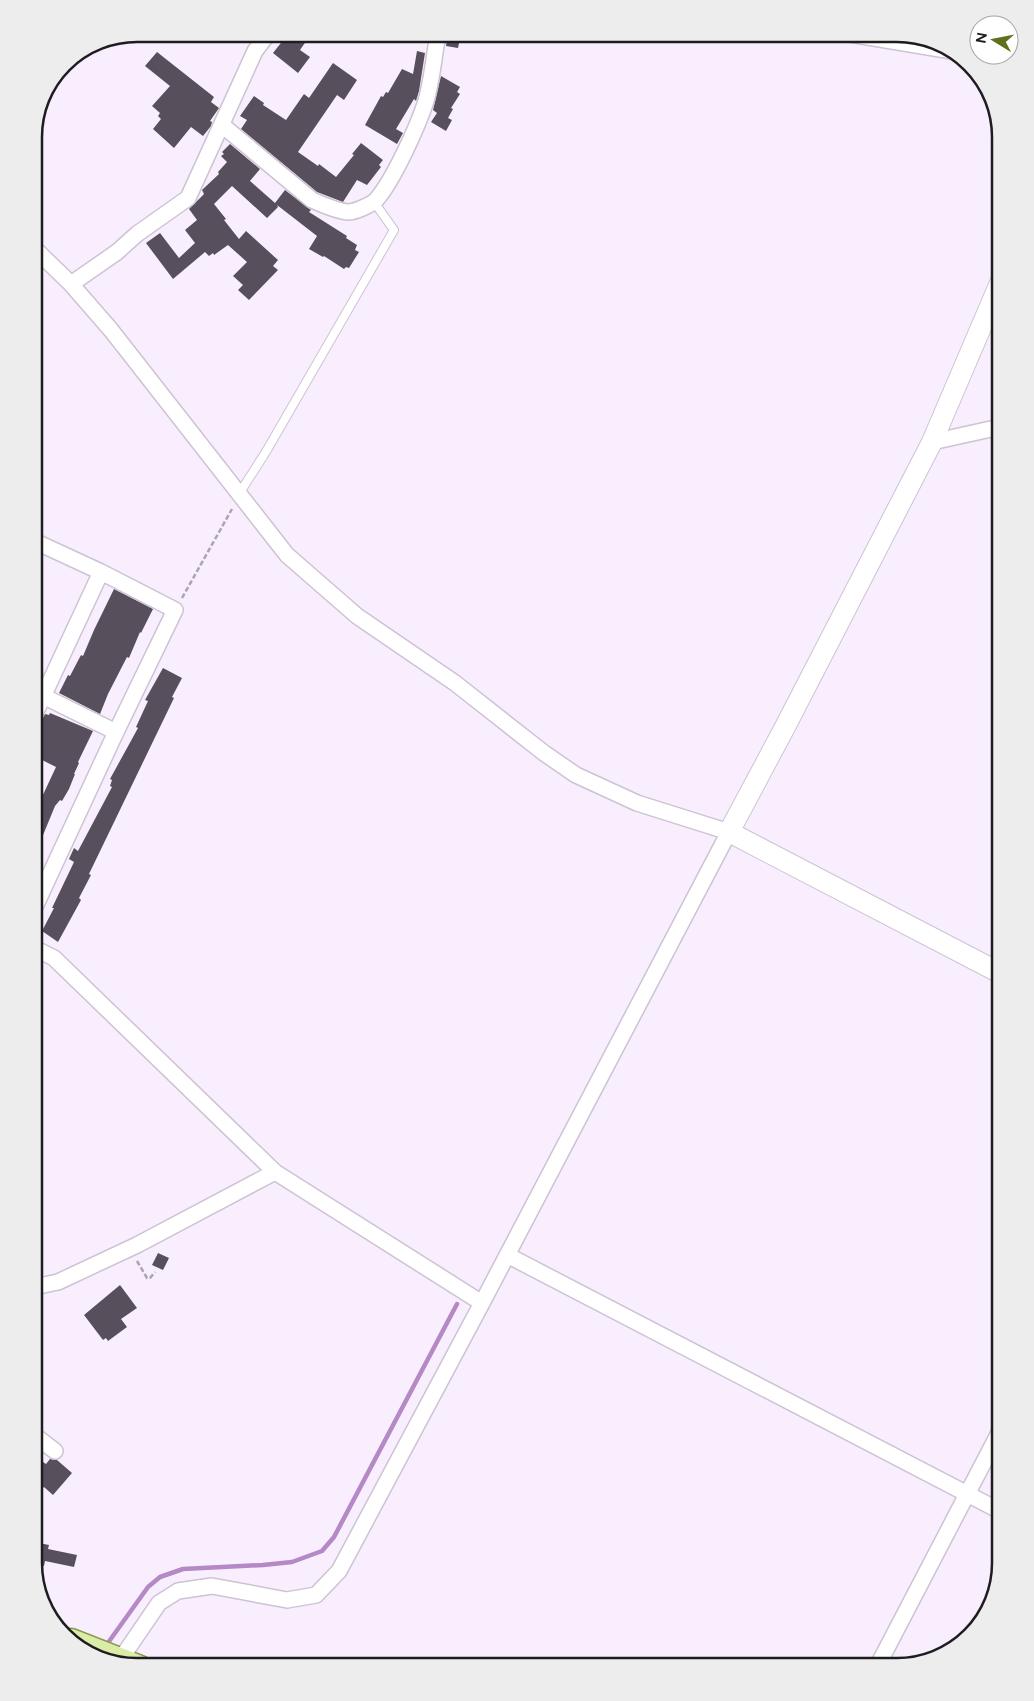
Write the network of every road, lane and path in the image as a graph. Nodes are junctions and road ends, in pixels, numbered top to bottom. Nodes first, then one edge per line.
1 (262, 43) edge
2 (436, 43) edge
3 (222, 125) junction
4 (374, 202) junction
5 (43, 257) edge
6 (71, 284) junction
7 (992, 302) edge
8 (992, 428) edge
9 (932, 442) junction
10 (239, 494) junction
11 (43, 545) edge
12 (102, 572) junction
13 (175, 610) junction
14 (43, 696) joint
15 (116, 732) junction
16 (722, 829) junction
17 (42, 891) edge
18 (42, 952) edge
19 (992, 969) edge
20 (275, 1172) junction
21 (129, 1249) junction
22 (507, 1255) junction
23 (155, 1272) dead end
24 (42, 1285) edge
25 (479, 1301) junction
26 (42, 1441) edge
27 (992, 1447) edge
28 (55, 1451) dead end
29 (968, 1494) junction
30 (992, 1507) edge
31 (125, 1658) edge
32 (882, 1658) edge

1 - 3 street
2 - 4 street
3 - 4 street
3 - 6 street
4 - 10 lane
5 - 6 street
6 - 10 street
7 - 9 street
8 - 9 street
9 - 16 street
10 - 13 path
10 - 16 street
11 - 12 street
12 - 13 street
12 - 14 street
13 - 15 street
14 - 15 street
15 - 17 street
16 - 19 street
16 - 22 street
18 - 20 street
20 - 21 street
20 - 25 street
21 - 23 path
21 - 24 street
22 - 25 street
22 - 29 street
25 - 31 street
26 - 28 street
27 - 29 street
29 - 30 street
29 - 32 street

